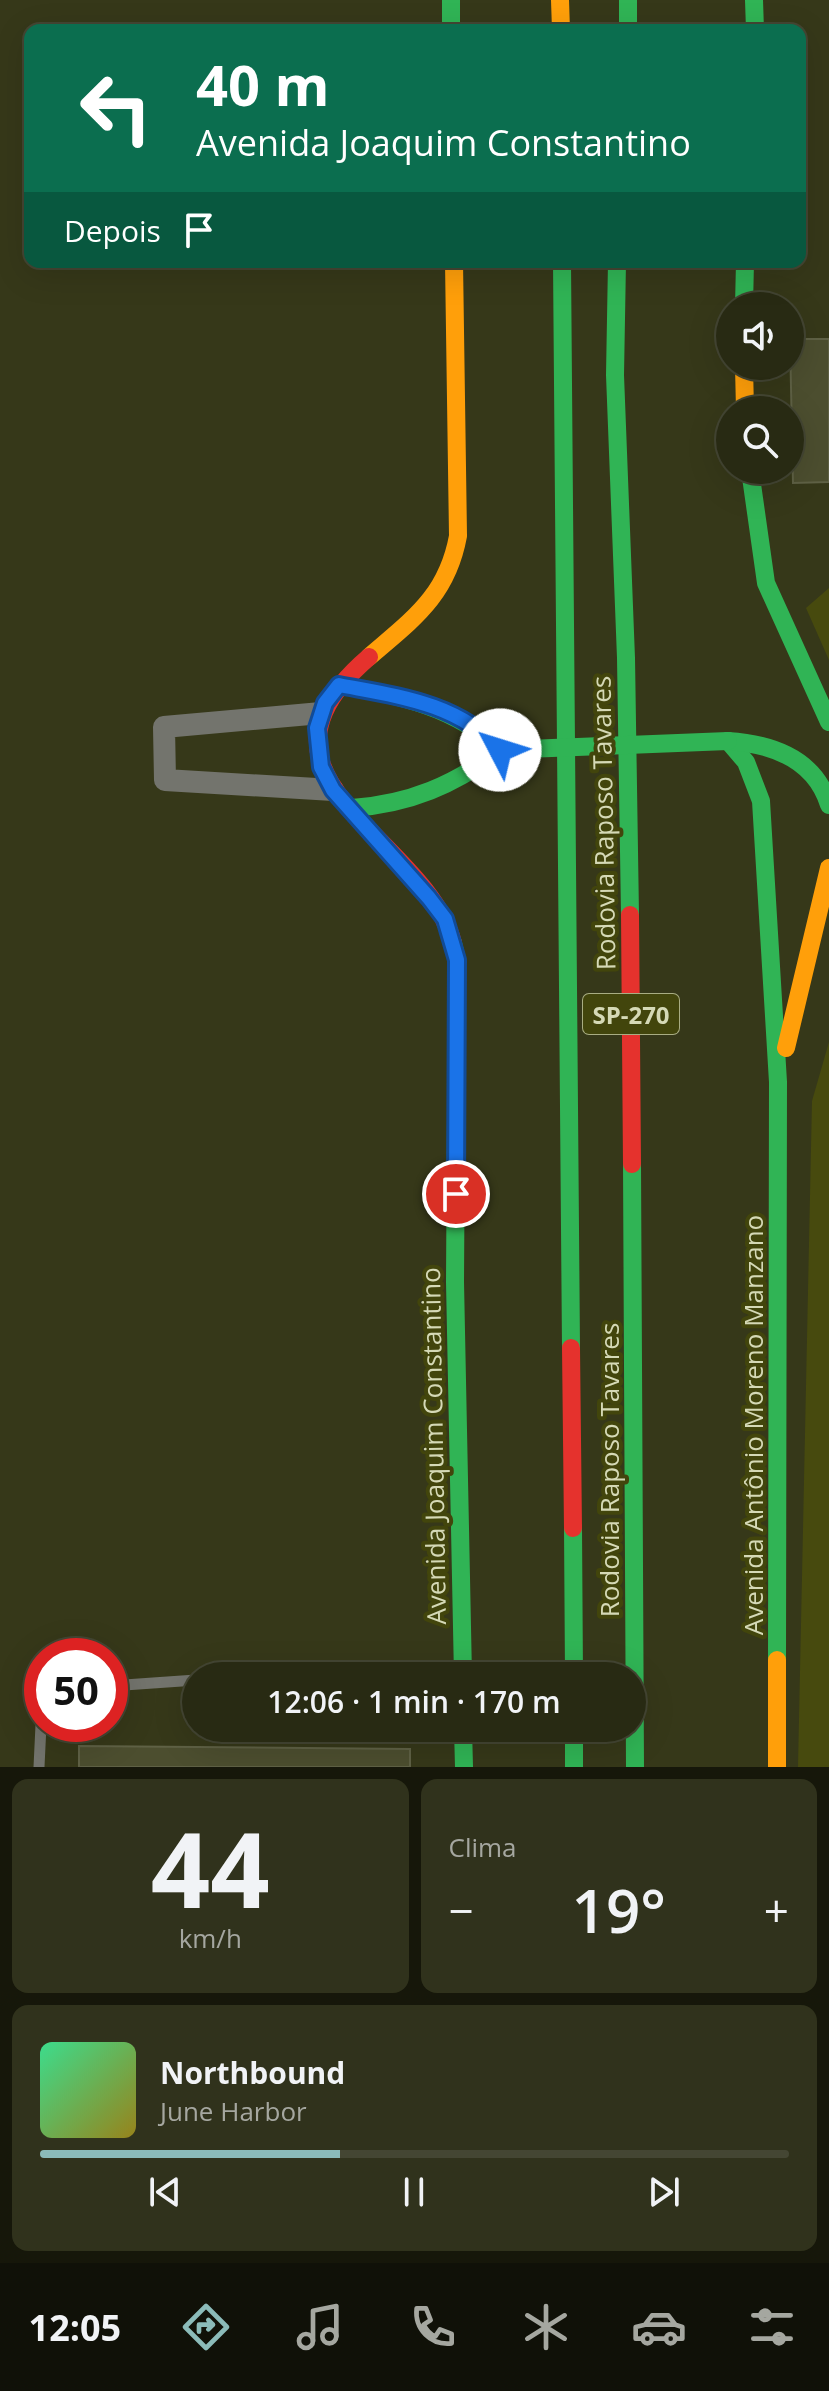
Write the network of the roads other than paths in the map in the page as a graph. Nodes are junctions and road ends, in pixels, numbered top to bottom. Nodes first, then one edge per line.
1 (451, 0) edge
2 (560, 0) edge
3 (628, 0) edge
4 (754, 0) edge
5 (451, 24) edge
6 (561, 24) edge
7 (628, 24) edge
8 (755, 24) edge
9 (454, 268) edge
10 (562, 268) edge
11 (617, 268) edge
12 (745, 268) edge
13 (744, 292) edge
14 (752, 484) edge
15 (339, 685) junction
16 (321, 713) junction
17 (829, 722) edge
18 (728, 741) junction
19 (500, 750) junction
20 (333, 790) junction
21 (829, 805) edge
22 (352, 808) junction
23 (829, 868) edge
24 (778, 1082) junction
25 (463, 1662) edge
26 (574, 1662) edge
27 (182, 1681) edge
28 (128, 1685) edge
29 (40, 1742) edge
30 (463, 1742) edge
31 (574, 1742) edge
32 (39, 1767) edge
33 (464, 1767) edge
34 (574, 1767) edge
35 (635, 1767) edge
36 (777, 1767) edge

1 - 5 main road
2 - 6 main road
3 - 7 main road
4 - 8 main road
9 - 15 main road, Avenida Joaquim Constantino
10 - 26 main road, Rodovia Raposo Tavares / SP-270
11 - 35 main road, Rodovia Raposo Tavares / SP-270
12 - 13 main road
14 - 17 main road
15 - 16 main road, Avenida Joaquim Constantino
15 - 19 main road
16 - 20 main road, Avenida Joaquim Constantino
16 - 20 street
18 - 19 main road, bridge
18 - 21 main road
18 - 24 main road, Avenida Antônio Moreno Manzano
19 - 22 main road
20 - 22 main road, Avenida Joaquim Constantino
22 - 25 main road, Avenida Joaquim Constantino
23 - 24 main road, Avenida Antônio Moreno Manzano
24 - 36 main road, Avenida Antônio Moreno Manzano
27 - 28 lane
29 - 32 lane
30 - 33 main road
31 - 34 main road

